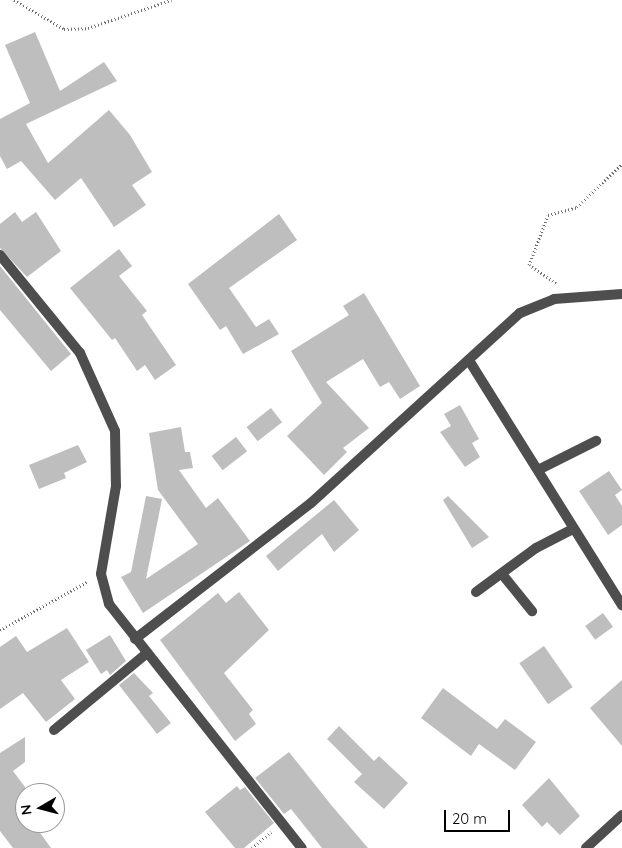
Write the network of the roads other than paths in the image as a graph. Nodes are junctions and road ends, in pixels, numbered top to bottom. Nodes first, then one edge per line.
1 (0, 255) edge
2 (622, 294) edge
3 (470, 362) junction
4 (596, 441) dead end
5 (540, 470) junction
6 (573, 528) junction
7 (502, 574) junction
8 (476, 592) dead end
9 (622, 605) edge
10 (532, 611) dead end
11 (135, 639) junction
12 (147, 653) junction
13 (54, 730) dead end
14 (622, 815) edge
15 (302, 848) edge
16 (586, 848) edge

1 - 11 street
2 - 3 street
3 - 5 street
3 - 11 street
4 - 5 street
5 - 6 street
6 - 7 street
6 - 9 street
7 - 8 street
7 - 10 street
11 - 12 street
12 - 13 street
12 - 15 street
14 - 16 street

